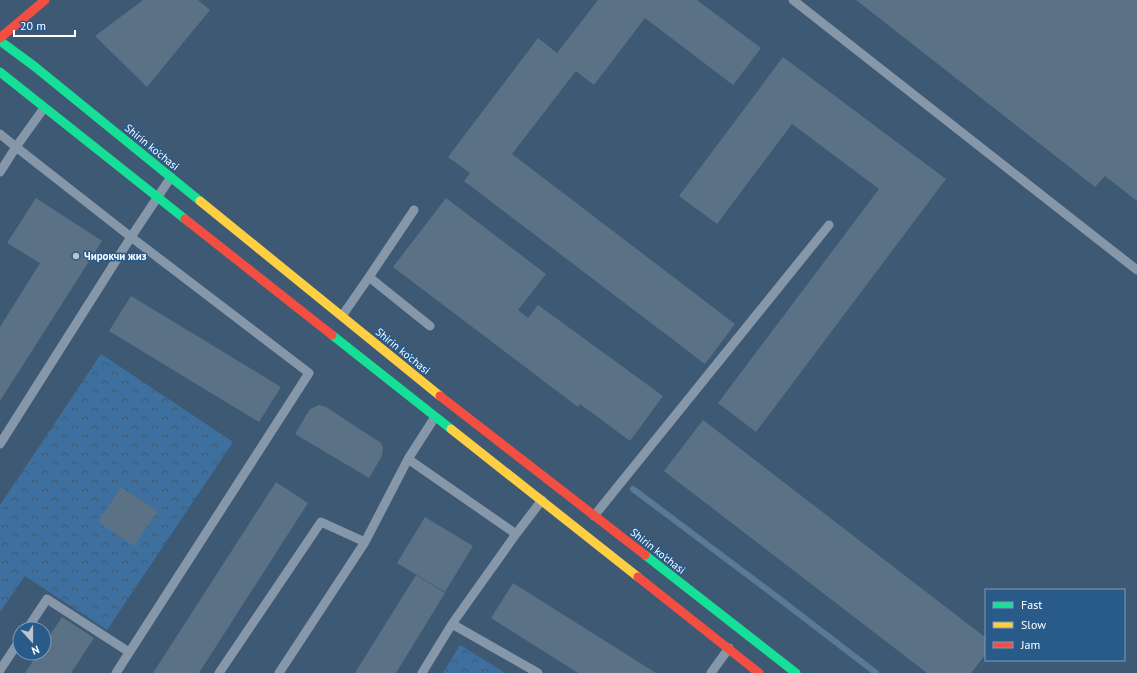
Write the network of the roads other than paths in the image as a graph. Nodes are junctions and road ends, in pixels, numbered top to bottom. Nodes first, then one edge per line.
1 (45, 0) edge
2 (793, 0) edge
3 (0, 38) edge
4 (0, 41) edge
5 (0, 72) edge
6 (44, 108) junction
7 (0, 134) edge
8 (16, 147) junction
9 (0, 172) edge
10 (171, 177) junction
11 (157, 197) junction
12 (414, 210) dead end
13 (829, 225) dead end
14 (131, 237) junction
15 (1137, 270) edge
16 (369, 277) junction
17 (342, 316) junction
18 (430, 326) dead end
19 (447, 401) junction
20 (435, 418) junction
21 (0, 444) edge
22 (408, 459) junction
23 (554, 485) junction
24 (541, 501) junction
25 (594, 516) junction
26 (516, 534) junction
27 (365, 542) junction
28 (32, 621) edge
29 (452, 624) junction
30 (736, 641) junction
31 (12, 652) edge
32 (129, 652) junction
33 (0, 670) edge
34 (116, 673) edge
35 (219, 673) edge
36 (279, 673) edge
37 (422, 673) edge
38 (538, 673) edge
39 (711, 673) edge
40 (759, 673) edge
41 (796, 673) edge

1 - 3 main road
2 - 15 lane
4 - 10 main road, Shirin ko'chasi
5 - 6 main road, Shirin ko'chasi
6 - 8 lane
6 - 11 main road, Shirin ko'chasi
7 - 8 lane
8 - 9 lane
8 - 14 lane
10 - 11 lane
10 - 17 main road, Shirin ko'chasi
11 - 14 lane
11 - 20 main road, Shirin ko'chasi
12 - 16 lane
13 - 25 lane
14 - 21 lane
14 - 32 lane
16 - 17 lane
16 - 18 lane
17 - 19 main road, Shirin ko'chasi
19 - 20 lane
19 - 23 main road, Shirin ko'chasi
20 - 22 lane
20 - 24 main road, Shirin ko'chasi
22 - 26 lane
22 - 27 lane
23 - 24 lane
23 - 25 main road, Shirin ko'chasi
24 - 26 lane
24 - 30 main road, Shirin ko'chasi
25 - 30 main road, Shirin ko'chasi
26 - 29 lane
27 - 35 lane
27 - 36 lane
28 - 32 lane
29 - 37 lane
29 - 38 lane
30 - 39 lane
30 - 40 main road, Shirin ko'chasi
30 - 41 main road, Shirin ko'chasi
31 - 33 lane
32 - 34 lane

